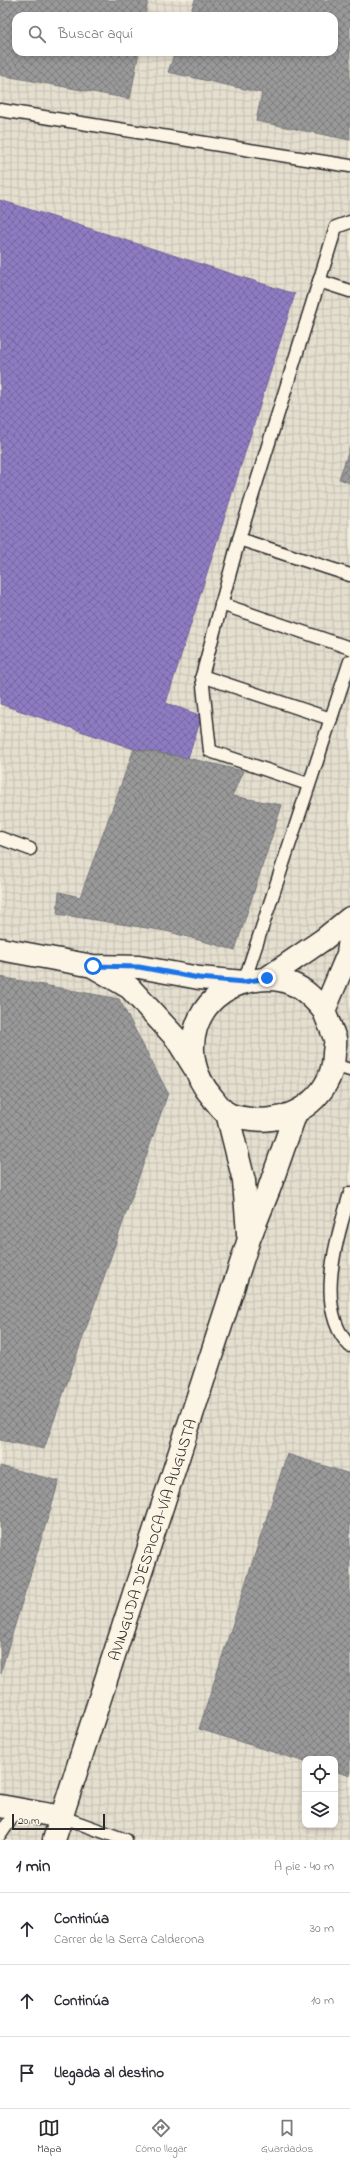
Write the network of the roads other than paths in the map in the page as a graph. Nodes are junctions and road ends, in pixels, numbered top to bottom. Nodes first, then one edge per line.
1 (0, 110) edge
2 (350, 166) edge
3 (350, 222) edge
4 (319, 281) junction
5 (350, 291) edge
6 (239, 539) junction
7 (350, 575) edge
8 (221, 604) junction
9 (350, 648) edge
10 (350, 661) edge
11 (202, 676) junction
12 (330, 719) junction
13 (308, 784) junction
14 (0, 838) edge
15 (30, 849) dead end
16 (350, 918) edge
17 (350, 938) edge
18 (0, 949) edge
19 (93, 966) junction
20 (267, 978) junction
21 (244, 982) junction
22 (324, 1011) junction
23 (194, 1067) junction
24 (342, 1067) edge
25 (296, 1112) junction
26 (227, 1113) junction
27 (350, 1192) edge
28 (249, 1239) junction
29 (350, 1346) edge
30 (9, 1807) edge
31 (62, 1817) junction
32 (0, 1835) edge
33 (54, 1840) edge
34 (126, 1840) edge

1 - 2 lane
3 - 4 lane
4 - 5 lane
4 - 6 lane
6 - 7 lane
6 - 8 lane
8 - 9 lane
8 - 11 lane
10 - 12 lane
11 - 12 lane
11 - 13 lane
12 - 13 lane
13 - 21 lane
14 - 15 lane
16 - 20 street
17 - 22 street
18 - 19 street
19 - 21 street
19 - 23 street
20 - 21 street
20 - 22 street
21 - 23 street
22 - 24 street
23 - 26 street
24 - 25 street
25 - 26 street
25 - 28 street, AVINGUDA D'ESPIOCA-VÍA AUGUSTA
26 - 28 street
27 - 29 lane
28 - 31 street, AVINGUDA D'ESPIOCA-VÍA AUGUSTA
30 - 31 street
30 - 32 lane
31 - 33 street, AVINGUDA D'ESPIOCA-VÍA AUGUSTA
31 - 34 lane

